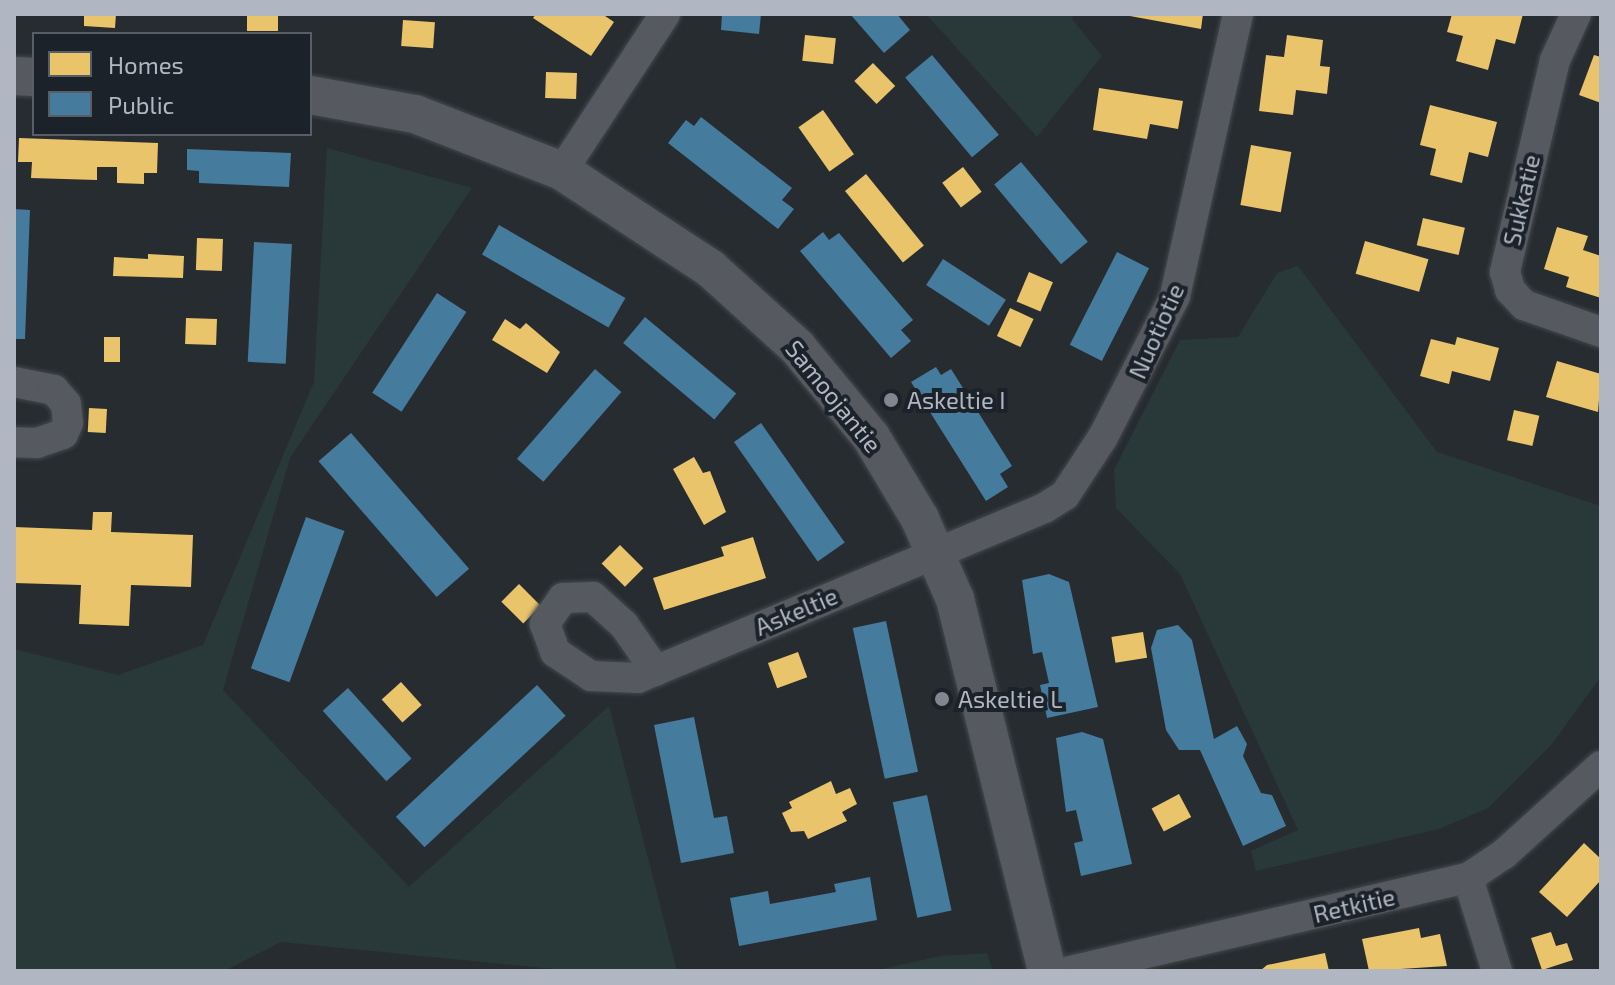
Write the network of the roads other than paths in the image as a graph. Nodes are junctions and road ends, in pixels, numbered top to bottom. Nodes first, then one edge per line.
1 (665, 14) edge
2 (1238, 14) edge
3 (1576, 14) edge
4 (312, 95) edge
5 (562, 171) junction
6 (1601, 332) edge
7 (14, 382) edge
8 (14, 442) edge
9 (937, 553) junction
10 (656, 671) dead end
11 (1601, 766) edge
12 (1468, 878) junction
13 (1047, 971) edge
14 (1070, 971) edge
15 (1497, 971) edge

1 - 5 street
2 - 9 street, Nuotiotie
3 - 6 street, Sukkatie
4 - 5 street, Samoojantie
5 - 9 street, Samoojantie
7 - 8 street
9 - 10 street, Askeltie
9 - 13 street, Samoojantie
11 - 12 street, Retkitie
12 - 14 street, Retkitie
12 - 15 street

